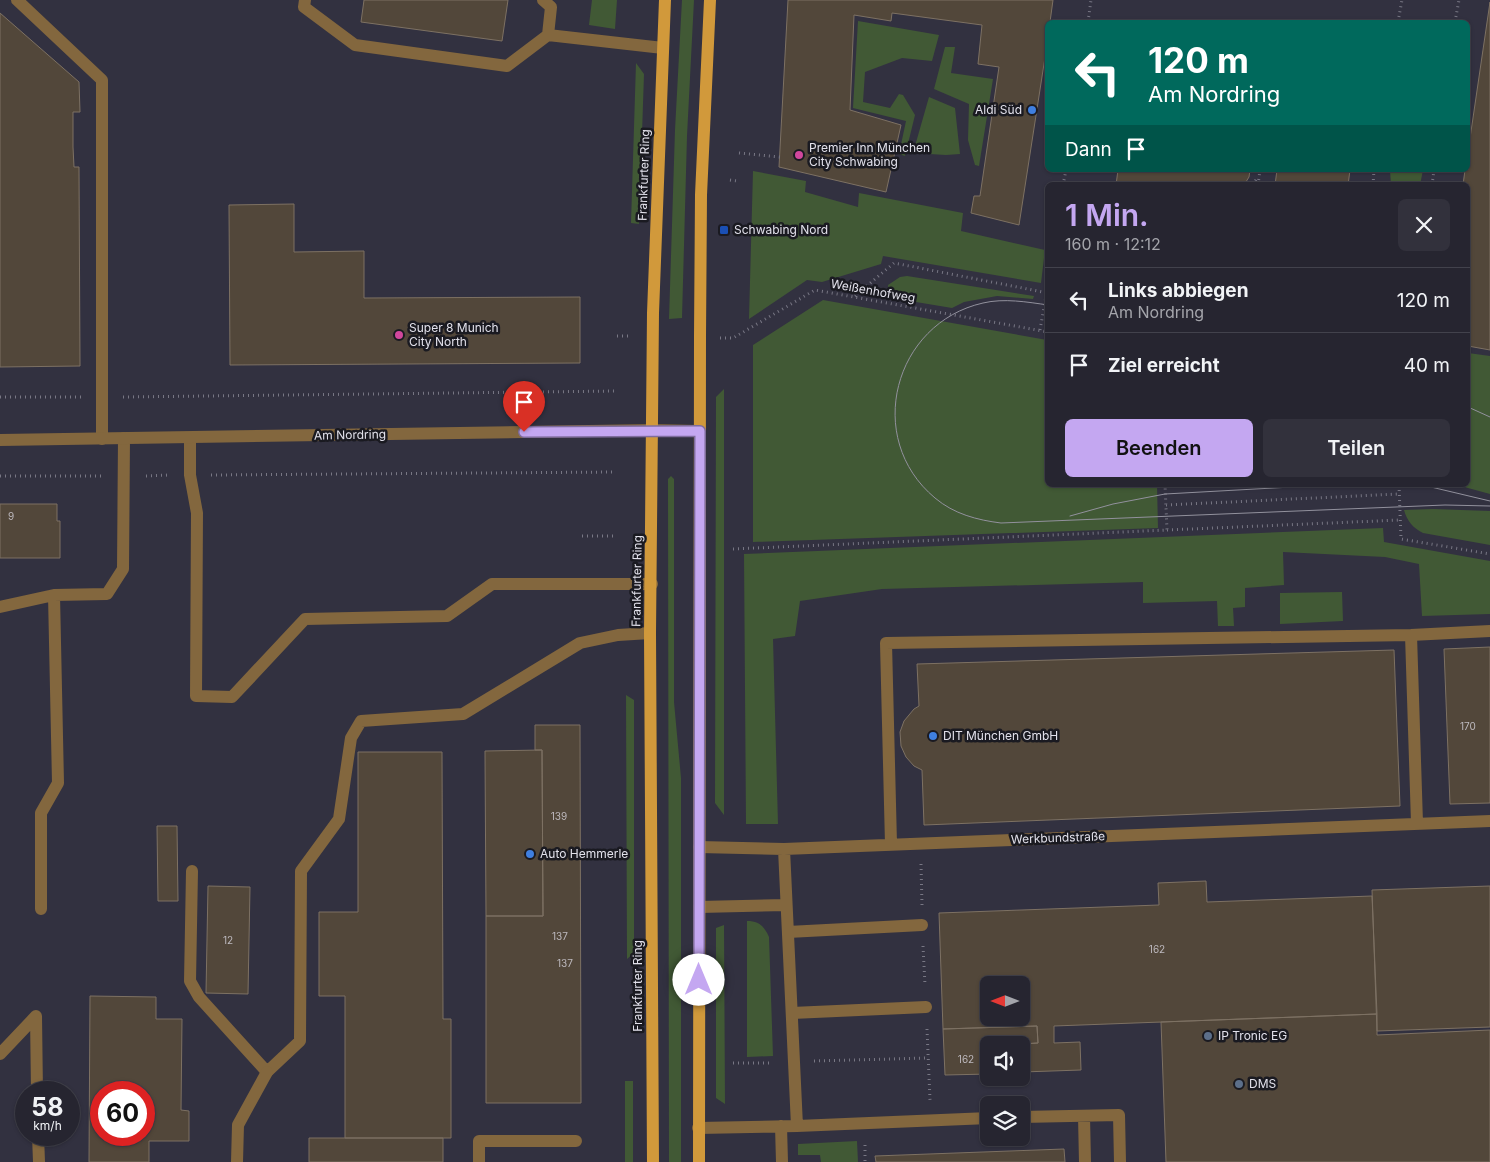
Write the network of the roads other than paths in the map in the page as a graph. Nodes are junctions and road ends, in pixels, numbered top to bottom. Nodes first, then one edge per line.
1 (17, 0) edge
2 (306, 0) edge
3 (543, 0) edge
4 (665, 0) edge
5 (710, 0) edge
6 (548, 35) junction
7 (663, 48) junction
8 (652, 430) junction
9 (700, 431) junction
10 (124, 438) junction
11 (190, 438) junction
12 (102, 439) junction
13 (0, 440) edge
14 (652, 584) junction
15 (54, 595) junction
16 (0, 607) edge
17 (1490, 632) edge
18 (650, 633) junction
19 (1411, 634) junction
20 (1490, 821) edge
21 (1417, 823) junction
22 (891, 844) junction
23 (700, 847) junction
24 (784, 849) junction
25 (192, 871) dead end
26 (786, 905) junction
27 (699, 907) junction
28 (41, 909) dead end
29 (922, 925) dead end
30 (788, 932) junction
31 (926, 1007) dead end
32 (792, 1013) junction
33 (0, 1054) edge
34 (267, 1072) junction
35 (37, 1081) edge
36 (1084, 1116) junction
37 (1030, 1117) edge
38 (980, 1118) edge
39 (781, 1126) junction
40 (796, 1126) junction
41 (698, 1128) junction
42 (576, 1141) dead end
43 (38, 1146) edge
44 (39, 1162) edge
45 (237, 1162) edge
46 (479, 1162) edge
47 (652, 1162) edge
48 (698, 1162) edge
49 (782, 1162) edge
50 (1085, 1162) edge
51 (1120, 1162) edge

1 - 12 street
2 - 6 street
3 - 6 street
4 - 7 main road, Frankfurter Ring
5 - 9 main road
6 - 7 street
7 - 8 main road, Frankfurter Ring
8 - 9 street, Am Nordring
8 - 11 street, Am Nordring
8 - 14 main road, Frankfurter Ring
9 - 23 main road
10 - 11 street, Am Nordring
10 - 12 street, Am Nordring
10 - 15 street
11 - 14 street
12 - 13 street, Am Nordring
14 - 18 main road, Frankfurter Ring
15 - 16 street
15 - 28 street
17 - 19 street
18 - 34 street
18 - 47 main road, Frankfurter Ring
19 - 21 street
19 - 22 street
20 - 21 street, Werkbundstraße
21 - 22 street, Werkbundstraße
22 - 24 street, Werkbundstraße
23 - 24 street, Werkbundstraße
23 - 27 main road
24 - 26 street
25 - 34 street
26 - 27 street
26 - 30 street
27 - 41 main road
29 - 30 street
30 - 32 street
31 - 32 street
32 - 40 street
33 - 35 street
34 - 45 street
36 - 37 street
36 - 50 street
36 - 51 street
38 - 40 street
39 - 40 street
39 - 41 street
39 - 49 street
41 - 48 main road
42 - 46 street
43 - 44 street

